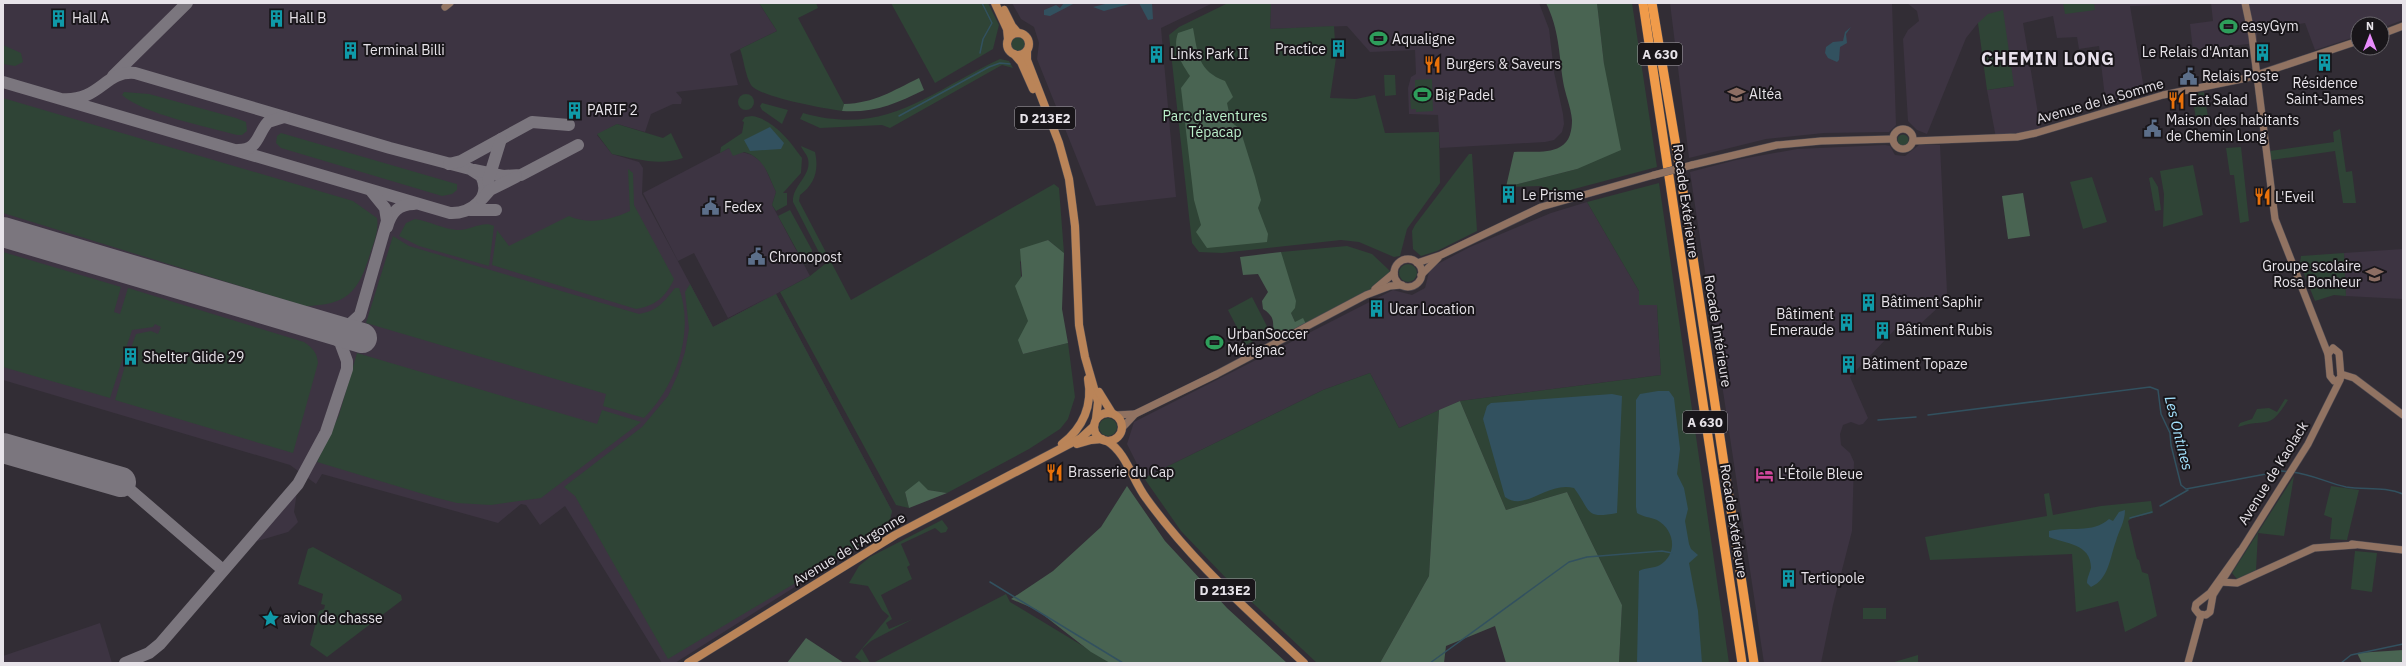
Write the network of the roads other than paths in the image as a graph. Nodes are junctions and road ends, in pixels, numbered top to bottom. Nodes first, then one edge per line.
1 (995, 3) edge
2 (1001, 3) edge
3 (1638, 3) edge
4 (1643, 3) edge
5 (1652, 3) edge
6 (1658, 3) edge
7 (2246, 3) edge
8 (1655, 22) junction
9 (2403, 26) edge
10 (2395, 28) junction
11 (2390, 29) edge
12 (2390, 30) edge
13 (1648, 32) junction
14 (1018, 33) junction
15 (1008, 39) junction
16 (2350, 44) edge
17 (1026, 51) junction
18 (1014, 54) junction
19 (2256, 75) junction
20 (1893, 139) junction
21 (1914, 141) junction
22 (1069, 185) junction
23 (1441, 255) junction
24 (1417, 263) junction
25 (1394, 273) junction
26 (1421, 275) junction
27 (1402, 285) junction
28 (1366, 295) junction
29 (1080, 312) junction
30 (1080, 325) junction
31 (2331, 351) junction
32 (2340, 377) junction
33 (2331, 379) junction
34 (2328, 407) junction
35 (1114, 414) junction
36 (1135, 414) junction
37 (2403, 415) edge
38 (1095, 423) junction
39 (1121, 432) junction
40 (1104, 440) junction
41 (1040, 460) junction
42 (1029, 466) junction
43 (1154, 509) junction
44 (2403, 550) edge
45 (2240, 551) junction
46 (2223, 581) junction
47 (2214, 586) junction
48 (2202, 599) junction
49 (2211, 604) junction
50 (2201, 615) junction
51 (688, 663) edge
52 (1304, 663) edge
53 (1742, 663) edge
54 (1754, 663) edge
55 (2188, 663) edge

1 - 15 main road
2 - 14 main road
3 - 13 highway
4 - 13 highway, Rocade Extérieure / A 630
5 - 8 highway, Rocade Intérieure / A 630
6 - 8 highway
7 - 19 main road
8 - 54 highway, Rocade Intérieure / A 630
9 - 10 main road
10 - 11 main road
10 - 12 main road
13 - 53 highway, Rocade Extérieure / A 630
14 - 15 main road
14 - 17 main road
15 - 18 main road
16 - 19 main road, Avenue de la Somme
17 - 18 main road
17 - 22 main road, D 213E2
18 - 22 main road, D 213E2
19 - 21 main road, Avenue de la Somme
19 - 31 main road
20 - 21 main road
20 - 21 main road
20 - 23 main road, bridge
22 - 29 main road, D 213E2
23 - 24 main road
23 - 26 main road
24 - 25 main road
24 - 26 main road
25 - 27 main road
25 - 28 main road
26 - 27 main road
27 - 28 main road
28 - 36 main road
29 - 30 main road, D 213E2
29 - 35 main road, D 213E2
30 - 38 main road, D 213E2
30 - 41 main road
31 - 32 main road
31 - 33 main road, Avenue de Kaolack
32 - 33 main road
32 - 34 main road, Avenue de Kaolack
32 - 37 main road
33 - 34 main road, Avenue de Kaolack
34 - 45 main road, Avenue de Kaolack
35 - 36 main road
35 - 38 main road
35 - 39 main road
36 - 39 main road
38 - 40 main road
38 - 41 main road, Avenue de l'Argonne
39 - 40 main road
39 - 43 main road, D 213E2
40 - 42 main road, Avenue de l'Argonne
40 - 43 main road, D 213E2
41 - 42 main road, Avenue de l'Argonne
42 - 51 main road, Avenue de l'Argonne
43 - 52 main road, D 213E2
44 - 46 main road
45 - 46 main road, Avenue de Kaolack
45 - 47 main road, Avenue de Kaolack
46 - 47 main road
46 - 49 main road, Avenue de Kaolack
47 - 48 main road, Avenue de Kaolack
48 - 49 main road
48 - 50 main road, Avenue de Kaolack
49 - 50 main road, Avenue de Kaolack
50 - 55 main road, Avenue de Kaolack

